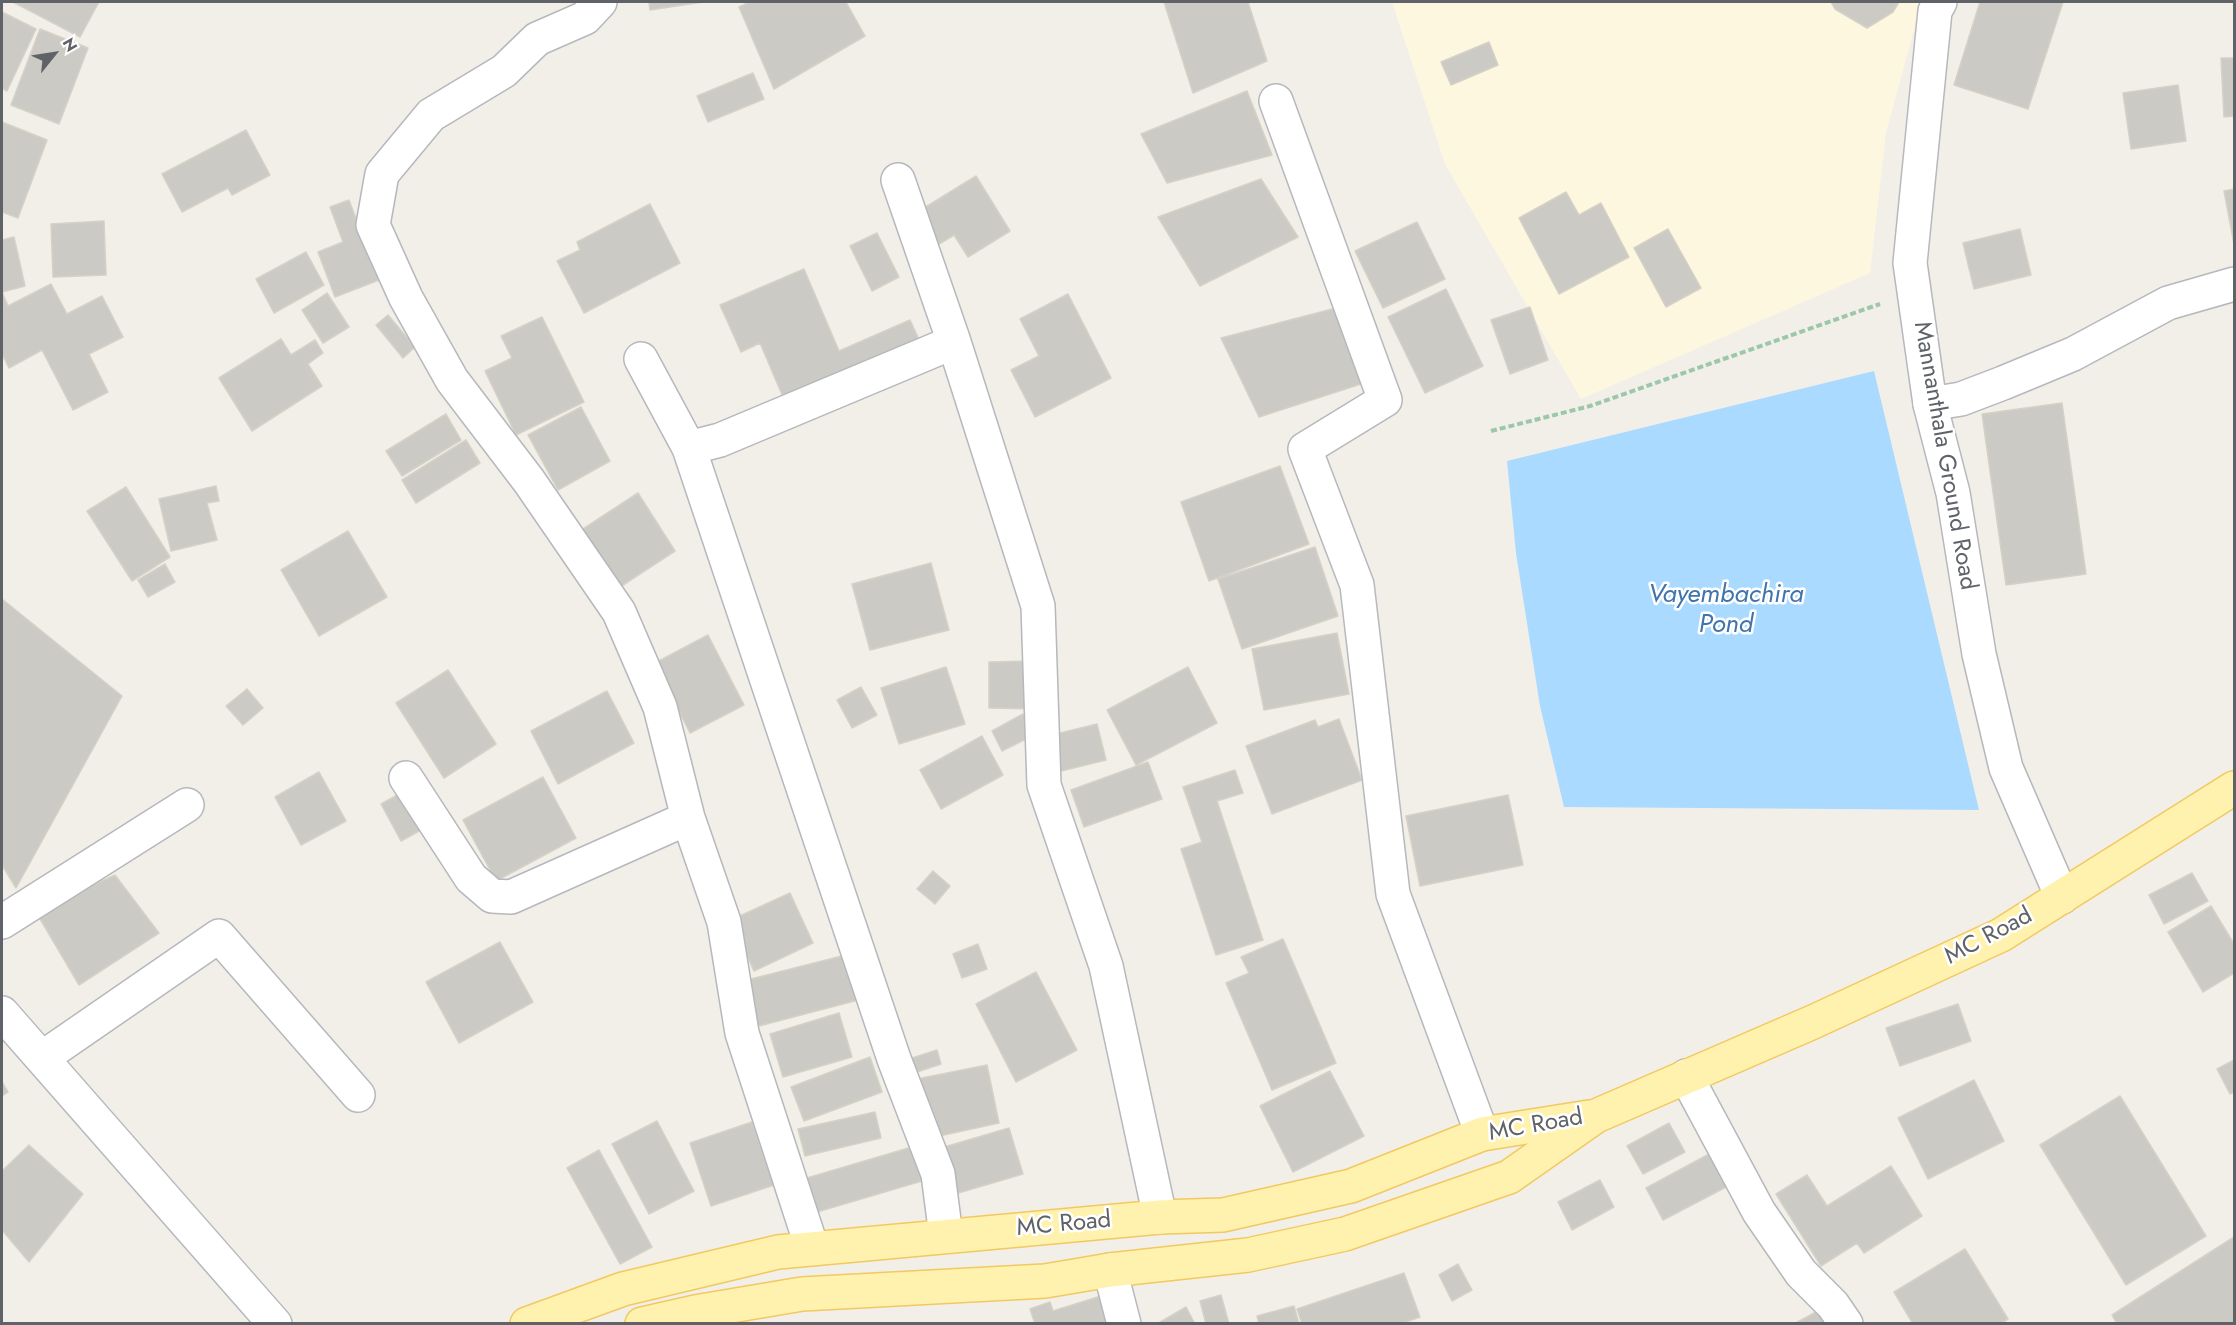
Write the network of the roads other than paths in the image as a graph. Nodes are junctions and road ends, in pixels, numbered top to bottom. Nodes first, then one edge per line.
1 (600, 2) edge
2 (1941, 2) edge
3 (1276, 100) dead end
4 (898, 180) dead end
5 (2235, 284) edge
6 (954, 342) junction
7 (641, 359) dead end
8 (1930, 404) junction
9 (689, 448) junction
10 (406, 778) dead end
11 (2235, 788) edge
12 (187, 805) dead end
13 (688, 818) junction
14 (2062, 897) junction
15 (2, 922) edge
16 (2, 1013) edge
17 (42, 1058) junction
18 (1686, 1076) junction
19 (358, 1095) dead end
20 (1596, 1116) junction
21 (1482, 1134) junction
22 (1160, 1217) junction
23 (946, 1236) junction
24 (812, 1248) junction
25 (1110, 1270) junction
26 (275, 1323) edge
27 (527, 1323) edge
28 (642, 1323) edge
29 (1124, 1323) edge
30 (1846, 1323) edge

1 - 13 street
2 - 8 street, Mannanthala Ground Road
3 - 21 street
4 - 6 street
5 - 8 street
6 - 9 street
6 - 22 street
7 - 9 street
8 - 14 street, Mannanthala Ground Road
9 - 23 street
10 - 13 street
11 - 14 main road, MC Road
12 - 15 street
13 - 24 street
14 - 18 main road, MC Road
16 - 17 street
17 - 19 street
17 - 26 street
18 - 20 main road, MC Road
18 - 30 street
20 - 21 main road, MC Road
20 - 25 main road, MC Road
21 - 22 main road, MC Road
22 - 23 main road, MC Road
23 - 24 main road, MC Road
24 - 27 main road, MC Road
25 - 28 main road, MC Road
25 - 29 street

